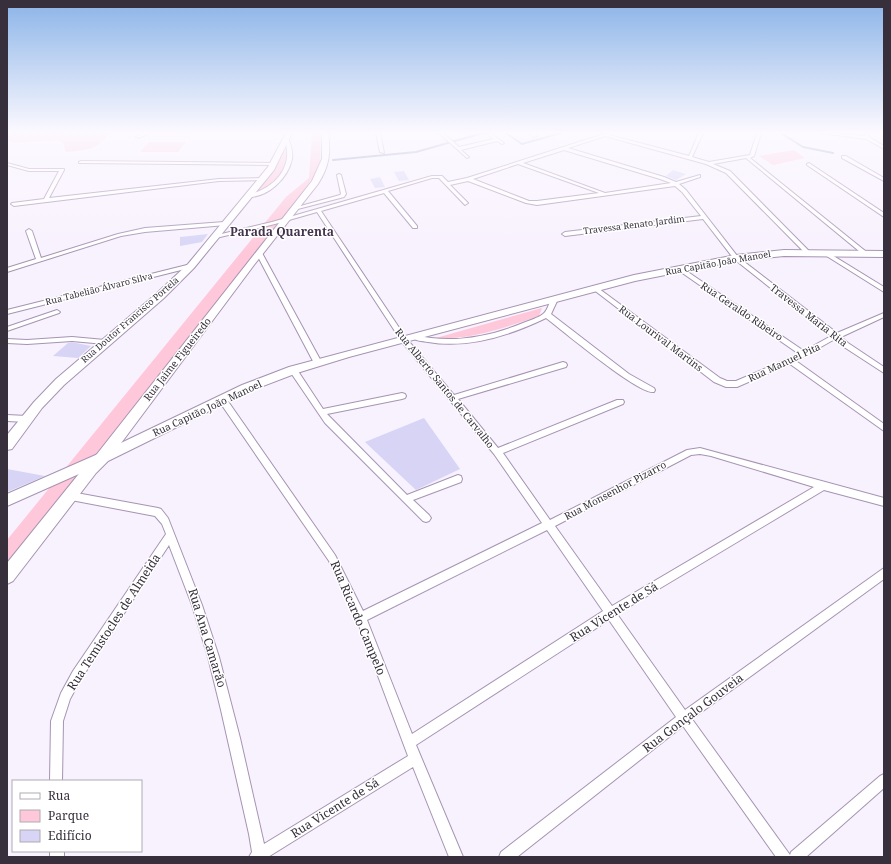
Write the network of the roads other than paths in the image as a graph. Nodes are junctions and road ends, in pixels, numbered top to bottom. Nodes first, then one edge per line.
1 (60, 173) edge
2 (267, 173) edge
3 (283, 173) edge
4 (320, 173) edge
5 (486, 173) edge
6 (548, 173) edge
7 (647, 173) edge
8 (729, 173) edge
9 (767, 173) edge
10 (823, 173) edge
11 (872, 173) edge
12 (339, 175) dead end
13 (698, 176) dead end
14 (262, 179) junction
15 (468, 179) junction
16 (884, 180) edge
17 (446, 184) junction
18 (676, 184) junction
19 (384, 190) junction
20 (606, 194) junction
21 (249, 196) junction
22 (46, 200) junction
23 (465, 203) dead end
24 (14, 204) dead end
25 (292, 210) junction
26 (318, 210) junction
27 (884, 215) edge
28 (703, 217) junction
29 (284, 220) junction
30 (224, 224) junction
31 (415, 227) dead end
32 (29, 231) dead end
33 (565, 234) dead end
34 (216, 236) junction
35 (259, 253) junction
36 (808, 253) junction
37 (827, 254) junction
38 (867, 254) junction
39 (884, 254) edge
40 (736, 258) junction
41 (39, 259) junction
42 (191, 266) junction
43 (680, 269) junction
44 (7, 270) edge
45 (596, 289) junction
46 (884, 290) edge
47 (555, 299) junction
48 (7, 312) edge
49 (57, 312) dead end
50 (547, 315) junction
51 (884, 315) edge
52 (876, 319) junction
53 (884, 324) edge
54 (7, 329) edge
55 (836, 336) junction
56 (409, 339) junction
57 (7, 341) edge
58 (105, 342) junction
59 (804, 354) junction
60 (791, 361) junction
61 (318, 363) junction
62 (563, 365) dead end
63 (293, 370) junction
64 (884, 370) edge
65 (726, 384) joint
66 (651, 390) dead end
67 (402, 396) dead end
68 (453, 398) junction
69 (222, 399) junction
70 (620, 402) dead end
71 (321, 412) junction
72 (7, 418) edge
73 (27, 419) junction
74 (884, 428) edge
75 (7, 445) edge
76 (497, 452) junction
77 (102, 458) junction
78 (458, 479) dead end
79 (823, 486) junction
80 (71, 496) junction
81 (406, 499) junction
82 (7, 500) edge
83 (884, 502) edge
84 (426, 518) dead end
85 (548, 525) junction
86 (170, 536) junction
87 (884, 573) edge
88 (7, 576) edge
89 (610, 613) junction
90 (360, 618) junction
91 (684, 718) junction
92 (409, 743) junction
93 (415, 759) junction
94 (56, 780) edge
95 (884, 780) edge
96 (259, 856) edge
97 (456, 857) edge
98 (506, 857) edge
99 (784, 857) edge
100 (796, 857) edge

1 - 22 street
2 - 14 main road, Rua Doutor Francisco Portela
3 - 21 street
4 - 25 main road, Rua Jaime Figueiredo
5 - 15 street
6 - 20 street
7 - 18 street
8 - 36 street
9 - 38 street
10 - 27 street
11 - 16 street
12 - 25 street
13 - 18 street
14 - 21 main road, Rua Doutor Francisco Portela
14 - 22 street
15 - 17 street
15 - 20 street
17 - 19 street
17 - 23 street
18 - 20 street
18 - 28 street, Travessa Maria Rita
19 - 26 street
19 - 31 street
21 - 30 main road, Rua Doutor Francisco Portela
22 - 24 street
25 - 29 main road, Rua Jaime Figueiredo
26 - 29 street
26 - 56 street, Rua Alberto Santos de Carvalho
28 - 33 street, Travessa Renato Jardim
28 - 40 street, Travessa Maria Rita
29 - 34 street
29 - 35 main road, Rua Jaime Figueiredo
30 - 34 main road, Rua Doutor Francisco Portela
30 - 41 street
32 - 41 street
34 - 42 main road, Rua Doutor Francisco Portela
35 - 61 street
35 - 77 main road, Rua Jaime Figueiredo
36 - 37 main road, Rua Capitão João Manoel
36 - 40 main road, Rua Capitão João Manoel
37 - 38 main road, Rua Capitão João Manoel
37 - 46 street
38 - 39 main road, Rua Capitão João Manoel
40 - 43 main road, Rua Capitão João Manoel
40 - 55 street, Travessa Maria Rita
41 - 44 street
42 - 48 street, Rua Tabelião Álvaro Silva
42 - 58 main road, Rua Doutor Francisco Portela
43 - 45 main road, Rua Capitão João Manoel
43 - 59 street, Rua Geraldo Ribeiro
45 - 47 main road, Rua Capitão João Manoel
45 - 65 street, Rua Lourival Martins
47 - 50 street
47 - 56 main road, Rua Capitão João Manoel
49 - 54 street, Rua Tabelião Álvaro Silva
50 - 56 street, Rua Capitão João Manoel
50 - 66 street
51 - 52 street, Rua Manuel Pita
52 - 53 street
52 - 55 street, Rua Manuel Pita
55 - 59 street, Rua Manuel Pita
55 - 64 street, Travessa Maria Rita
56 - 61 main road, Rua Capitão João Manoel
56 - 68 street, Rua Alberto Santos de Carvalho
57 - 58 street
58 - 73 main road, Rua Doutor Francisco Portela
59 - 60 street, Rua Manuel Pita
60 - 65 street, Rua Manuel Pita
60 - 74 street
61 - 63 main road, Rua Capitão João Manoel
62 - 68 street
63 - 69 main road, Rua Capitão João Manoel
63 - 71 street
67 - 71 street
68 - 76 street, Rua Alberto Santos de Carvalho
69 - 77 main road, Rua Capitão João Manoel
69 - 90 street, Rua Ricardo Campelo
70 - 76 street
71 - 81 street
72 - 73 street
73 - 75 main road, Rua Doutor Francisco Portela
76 - 85 street, Rua Alberto Santos de Carvalho
77 - 80 main road, Rua Jaime Figueiredo
77 - 82 main road, Rua Capitão João Manoel
78 - 81 street
79 - 83 street, Rua Monsenhor Pizarro
79 - 85 street, Rua Monsenhor Pizarro
79 - 89 street, Rua Vicente de Sá
80 - 86 street, Rua Ana Camarão
80 - 88 main road, Rua Jaime Figueiredo
81 - 84 street
85 - 89 street, Rua Alberto Santos de Carvalho
85 - 90 street, Rua Monsenhor Pizarro
86 - 94 street, Rua Temistocles de Almeida
86 - 96 street, Rua Ana Camarão
87 - 91 street, Rua Gonçalo Gouveia
89 - 91 street, Rua Alberto Santos de Carvalho
89 - 92 street, Rua Vicente de Sá
90 - 92 street, Rua Ricardo Campelo
91 - 98 street, Rua Gonçalo Gouveia
91 - 99 street, Rua Alberto Santos de Carvalho
92 - 93 street, Rua Ricardo Campelo
93 - 96 street, Rua Vicente de Sá
93 - 97 street, Rua Ricardo Campelo
95 - 100 street

